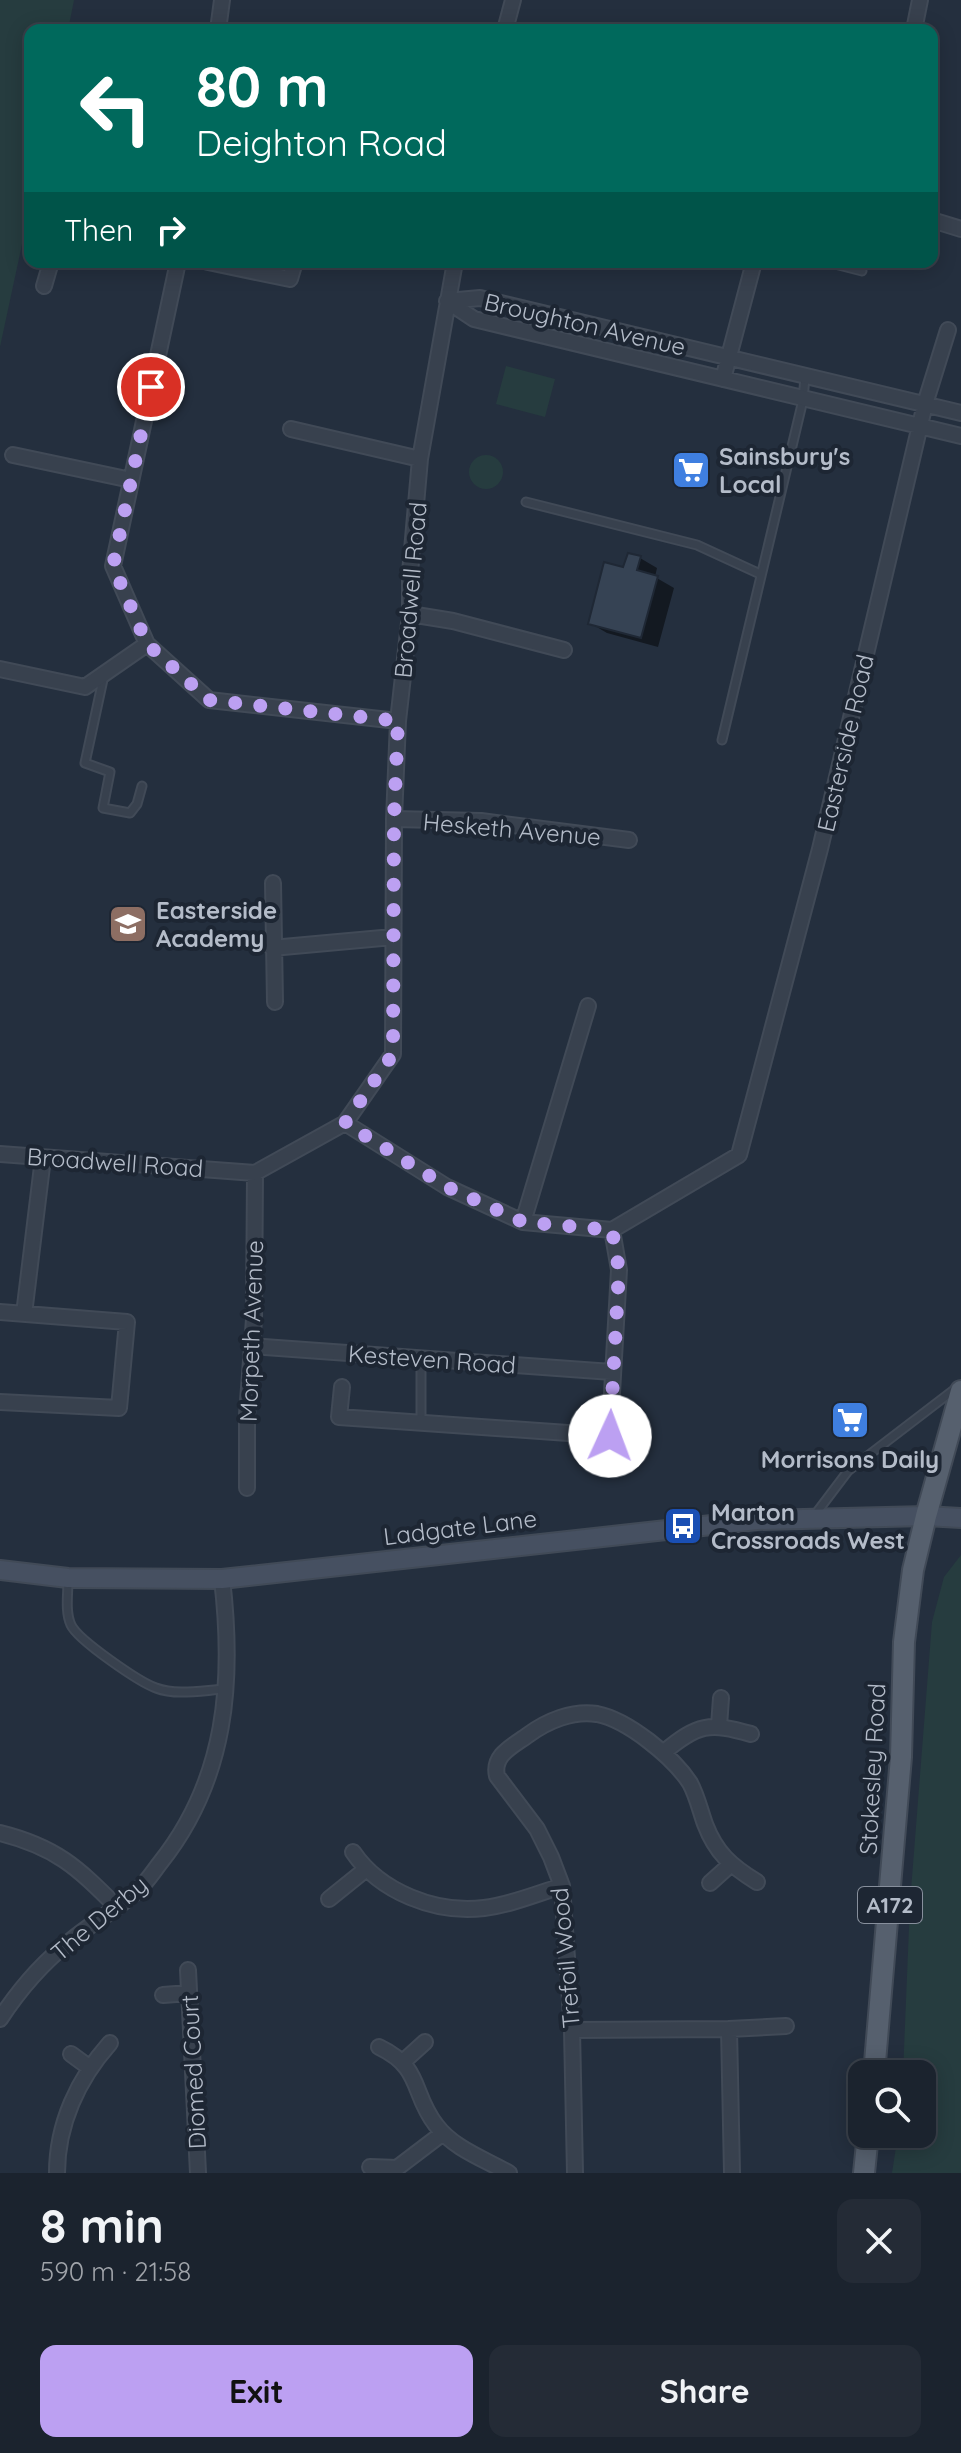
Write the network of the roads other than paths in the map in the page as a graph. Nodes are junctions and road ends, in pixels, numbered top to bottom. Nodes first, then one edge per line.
1 (222, 0) edge
2 (513, 0) edge
3 (920, 0) edge
4 (219, 24) edge
5 (507, 24) edge
6 (915, 24) edge
7 (938, 222) edge
8 (961, 229) edge
9 (49, 268) edge
10 (177, 268) edge
11 (237, 268) edge
12 (293, 268) edge
13 (454, 268) edge
14 (752, 268) edge
15 (850, 268) edge
16 (862, 271) dead end
17 (44, 286) dead end
18 (447, 301) junction
19 (948, 330) dead end
20 (729, 356) junction
21 (805, 377) junction
22 (723, 379) junction
23 (803, 400) junction
24 (925, 404) junction
25 (961, 413) edge
26 (920, 426) junction
27 (291, 429) dead end
28 (961, 436) edge
29 (13, 455) dead end
30 (420, 459) junction
31 (131, 480) junction
32 (526, 502) dead end
33 (760, 574) junction
34 (410, 614) junction
35 (147, 644) junction
36 (564, 650) dead end
37 (0, 669) edge
38 (104, 673) junction
39 (398, 721) junction
40 (722, 740) dead end
41 (142, 786) dead end
42 (394, 819) junction
43 (629, 840) dead end
44 (273, 883) dead end
45 (393, 937) junction
46 (272, 948) junction
47 (275, 1002) dead end
48 (588, 1006) dead end
49 (345, 1123) junction
50 (0, 1154) edge
51 (43, 1158) junction
52 (255, 1173) junction
53 (523, 1222) junction
54 (612, 1230) junction
55 (0, 1312) edge
56 (24, 1314) junction
57 (251, 1346) junction
58 (421, 1358) junction
59 (612, 1372) junction
60 (961, 1384) edge
61 (342, 1387) dead end
62 (961, 1391) edge
63 (0, 1402) edge
64 (421, 1423) junction
65 (610, 1436) junction
66 (608, 1463) dead end
67 (247, 1488) dead end
68 (926, 1516) junction
69 (813, 1518) junction
70 (961, 1518) edge
71 (0, 1570) edge
72 (68, 1578) junction
73 (222, 1579) junction
74 (226, 1689) junction
75 (721, 1698) dead end
76 (719, 1726) junction
77 (751, 1734) dead end
78 (664, 1752) junction
79 (0, 1833) edge
80 (353, 1852) dead end
81 (730, 1865) junction
82 (365, 1870) junction
83 (757, 1882) dead end
84 (710, 1883) dead end
85 (562, 1886) junction
86 (329, 1899) dead end
87 (117, 1907) junction
88 (188, 1970) dead end
89 (189, 1993) junction
90 (163, 1995) dead end
91 (0, 2019) edge
92 (786, 2026) dead end
93 (729, 2029) junction
94 (572, 2030) junction
95 (425, 2042) dead end
96 (110, 2043) dead end
97 (379, 2047) dead end
98 (71, 2054) dead end
99 (875, 2060) edge
100 (404, 2061) junction
101 (90, 2068) junction
102 (443, 2133) junction
103 (867, 2148) edge
104 (370, 2167) dead end
105 (398, 2171) edge
106 (57, 2173) edge
107 (198, 2173) edge
108 (509, 2173) edge
109 (575, 2173) edge
110 (732, 2173) edge
111 (864, 2173) edge

1 - 4 street
2 - 5 street
3 - 6 street
7 - 8 street
9 - 17 street
10 - 31 street
11 - 12 street
13 - 18 street, Broadwell Road
14 - 20 street
15 - 16 lane
18 - 20 street, Broughton Avenue
18 - 22 street, Broughton Avenue
18 - 30 street, Broadwell Road
19 - 24 street, Easterside Road
20 - 21 street, Broughton Avenue
20 - 22 street
21 - 23 lane
21 - 24 street, Broughton Avenue
22 - 23 street, Broughton Avenue
23 - 26 street, Broughton Avenue
23 - 33 lane
24 - 25 street, Broughton Avenue
24 - 26 street, Easterside Road
26 - 28 street, Broughton Avenue
26 - 54 street, Easterside Road
27 - 30 street
29 - 31 street
30 - 34 street, Broadwell Road
31 - 35 street
32 - 33 lane
33 - 40 lane
34 - 36 street
34 - 39 street, Broadwell Road
35 - 38 street
35 - 39 street
37 - 38 street
38 - 41 lane
39 - 42 street, Broadwell Road
42 - 43 street, Hesketh Avenue
42 - 45 street, Broadwell Road
44 - 46 street
45 - 46 street
45 - 49 street, Broadwell Road
46 - 47 street
48 - 53 street
49 - 52 street, Broadwell Road
49 - 53 street
50 - 51 street, Broadwell Road
51 - 52 street, Broadwell Road
51 - 56 street
52 - 57 street, Morpeth Avenue
53 - 54 street
54 - 59 street
55 - 56 street
56 - 63 street
57 - 58 street, Kesteven Road
57 - 67 street, Morpeth Avenue
58 - 59 street, Kesteven Road
58 - 64 lane
59 - 65 street
60 - 69 lane
61 - 64 street
62 - 68 main road, A172
64 - 65 street
65 - 66 street
68 - 69 main road, Ladgate Lane
68 - 70 main road, Ladgate Lane
68 - 99 main road, Stokesley Road / A172
69 - 73 main road, Ladgate Lane
71 - 72 main road, Ladgate Lane
72 - 73 main road, Ladgate Lane
72 - 74 lane
73 - 74 street, The Derby
74 - 87 street, The Derby
75 - 76 street
76 - 77 street
76 - 78 street
78 - 81 street, Trefoil Wood
78 - 85 street, Trefoil Wood
79 - 87 street
80 - 82 street
81 - 83 street, Trefoil Wood
81 - 84 street
82 - 85 street
82 - 86 street
85 - 94 street, Trefoil Wood
87 - 91 street, The Derby
88 - 89 street, Diomed Court
89 - 90 street
89 - 107 street, Diomed Court
92 - 93 street
93 - 94 street
93 - 110 street
94 - 109 street, Trefoil Wood
95 - 100 street
96 - 101 street
97 - 100 street
98 - 101 street
100 - 102 street
101 - 106 street
102 - 105 street
102 - 108 street
103 - 111 main road
104 - 105 street

